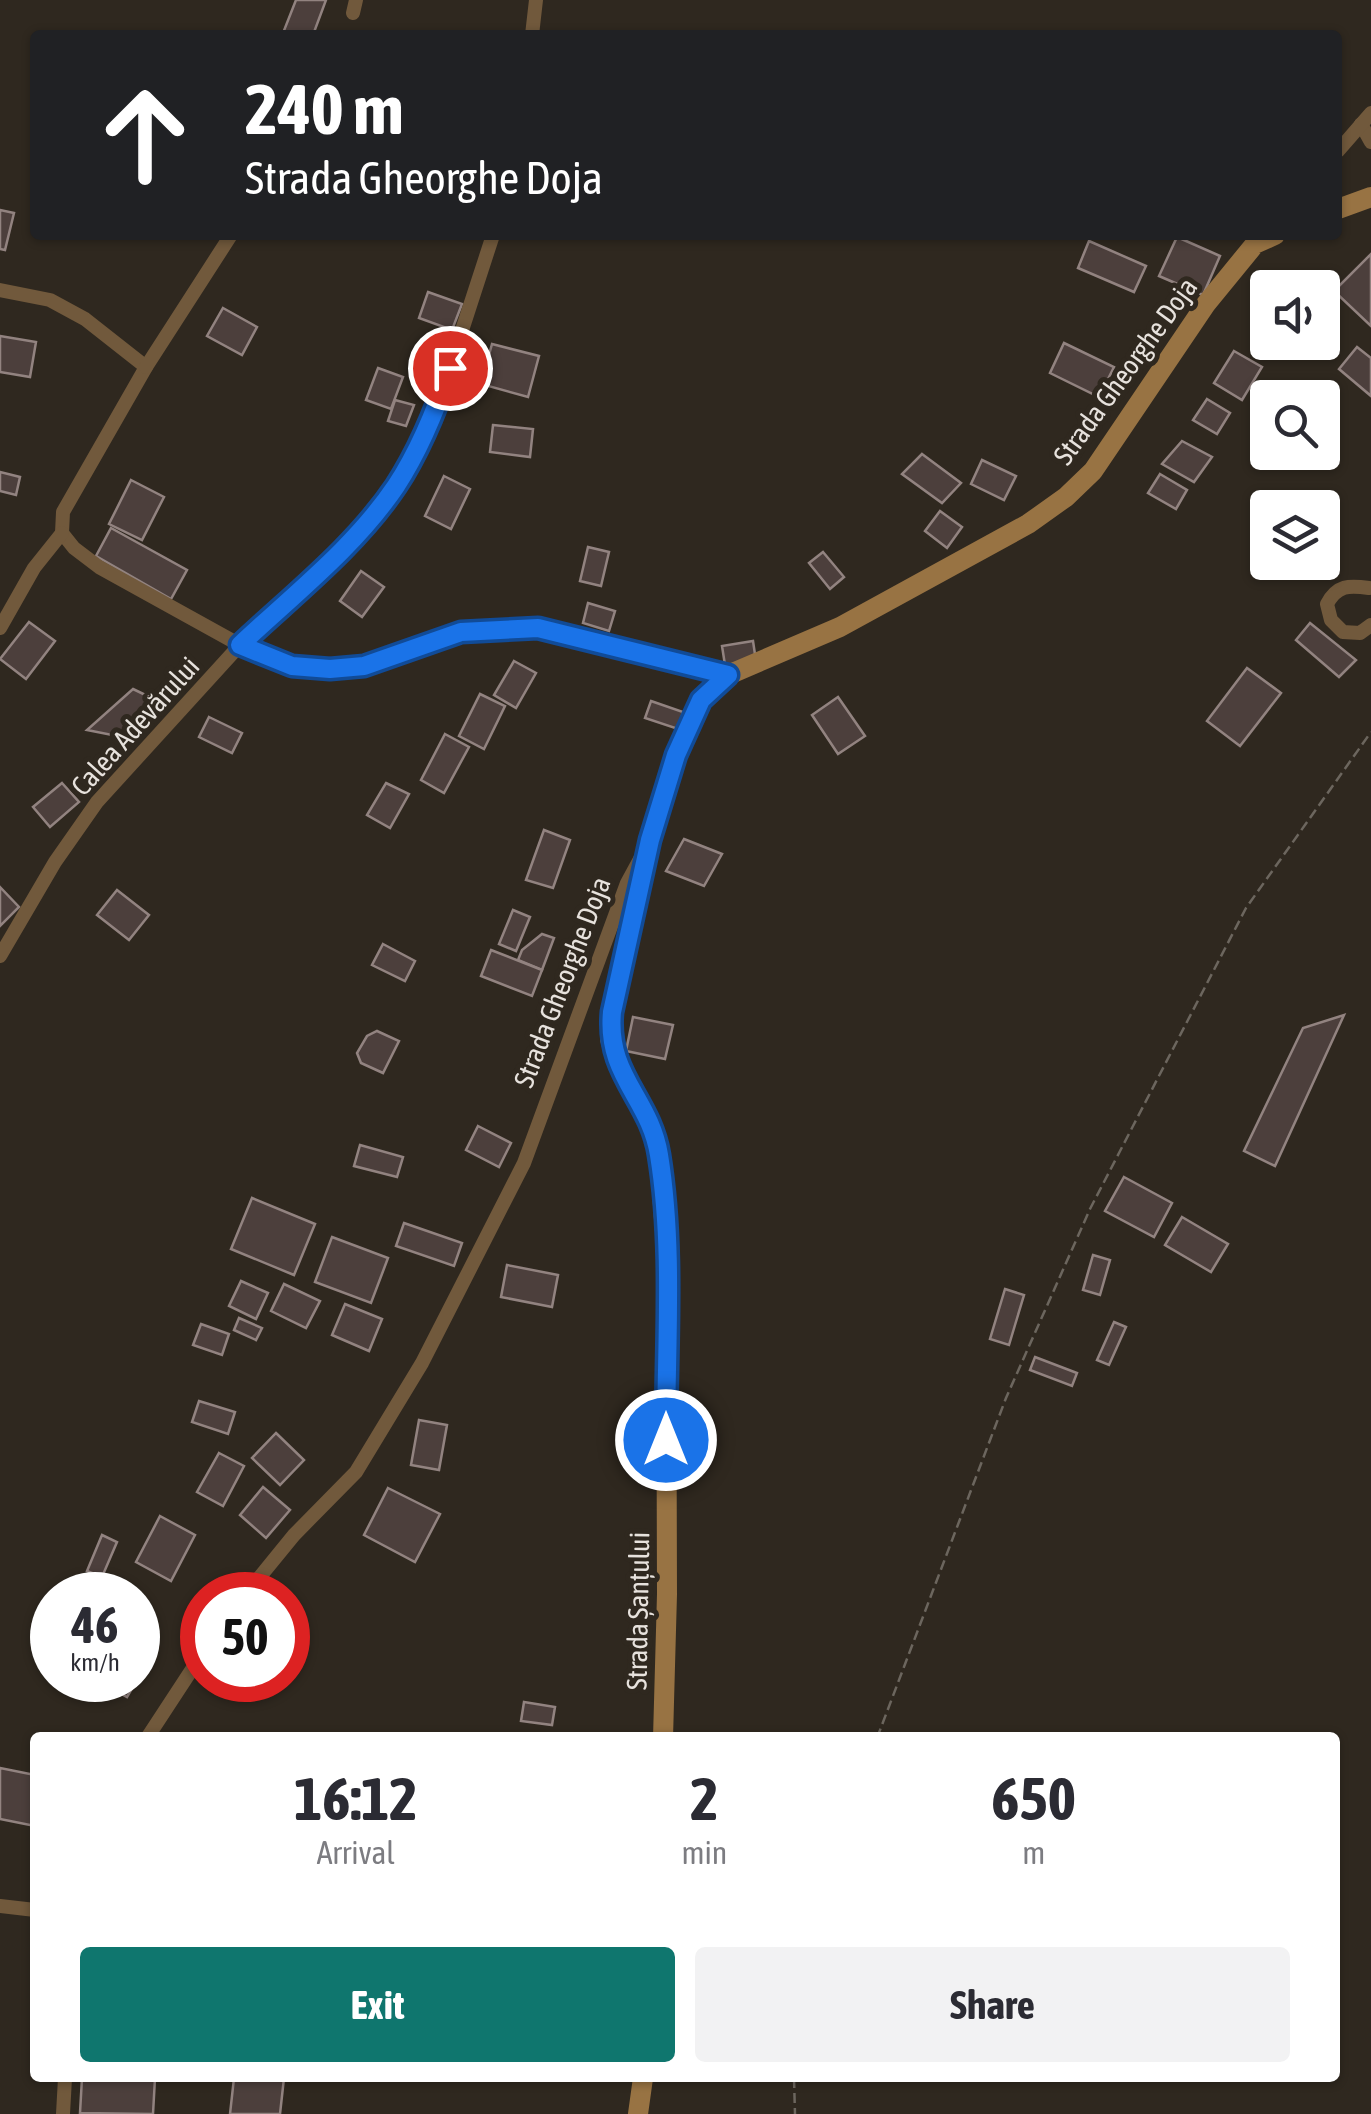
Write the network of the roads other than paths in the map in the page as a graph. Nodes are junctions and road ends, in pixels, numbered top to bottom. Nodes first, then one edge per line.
1 (536, 0) edge
2 (533, 30) edge
3 (1366, 118) edge
4 (1371, 142) edge
5 (1342, 146) edge
6 (1371, 197) edge
7 (1342, 208) edge
8 (228, 240) edge
9 (491, 240) edge
10 (1262, 240) edge
11 (0, 290) edge
12 (146, 366) junction
13 (62, 533) junction
14 (1370, 589) edge
15 (1371, 625) edge
16 (0, 628) edge
17 (240, 645) junction
18 (728, 675) junction
19 (650, 840) junction
20 (0, 956) edge
21 (263, 1572) edge
22 (180, 1688) edge
23 (151, 1732) edge
24 (663, 1732) edge
25 (0, 1906) edge
26 (30, 1909) edge
27 (66, 2082) edge
28 (642, 2082) edge
29 (63, 2114) edge
30 (638, 2114) edge

1 - 2 street
3 - 4 street
3 - 5 street
6 - 7 main road
8 - 12 street
9 - 17 street, Calea Adevărului
10 - 18 main road, Strada Gheorghe Doja
11 - 12 street
12 - 13 street
13 - 16 street
13 - 17 street
14 - 15 street
17 - 18 street
17 - 20 street, Calea Adevărului
18 - 19 main road, Strada Gheorghe Doja
19 - 21 street, Strada Gheorghe Doja
19 - 24 main road, Strada Șanțului
22 - 23 street
25 - 26 street
27 - 29 street
28 - 30 main road

